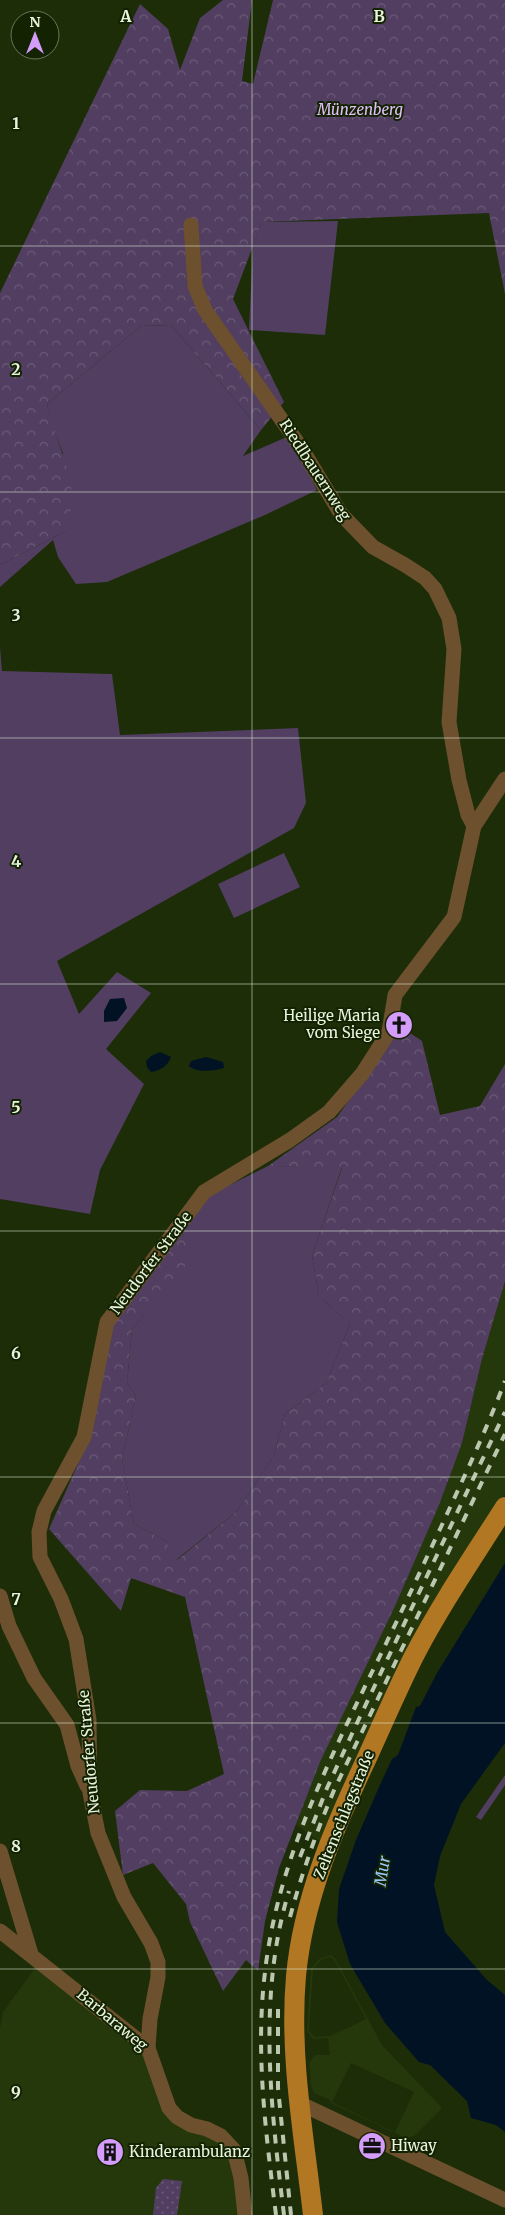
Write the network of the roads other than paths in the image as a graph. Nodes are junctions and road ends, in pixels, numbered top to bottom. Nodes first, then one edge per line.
1 (191, 225) dead end
2 (505, 780) edge
3 (474, 826) junction
4 (505, 1507) edge
5 (0, 1596) edge
6 (5, 1628) edge
7 (90, 1794) junction
8 (0, 1850) edge
9 (0, 1931) edge
10 (31, 1954) junction
11 (148, 2048) junction
12 (299, 2102) junction
13 (505, 2200) edge
14 (245, 2215) edge
15 (313, 2215) edge

1 - 3 street, Riedlbauernweg
2 - 3 street
3 - 7 street, Neudorfer Straße
4 - 12 main road, Zeltenschlagstraße
5 - 6 street
6 - 7 street
7 - 11 street, Neudorfer Straße
8 - 10 street
9 - 10 street, Barbaraweg
10 - 11 street, Barbaraweg
11 - 14 street, Barbaraweg
12 - 13 street
12 - 15 main road, Zeltenschlagstraße

